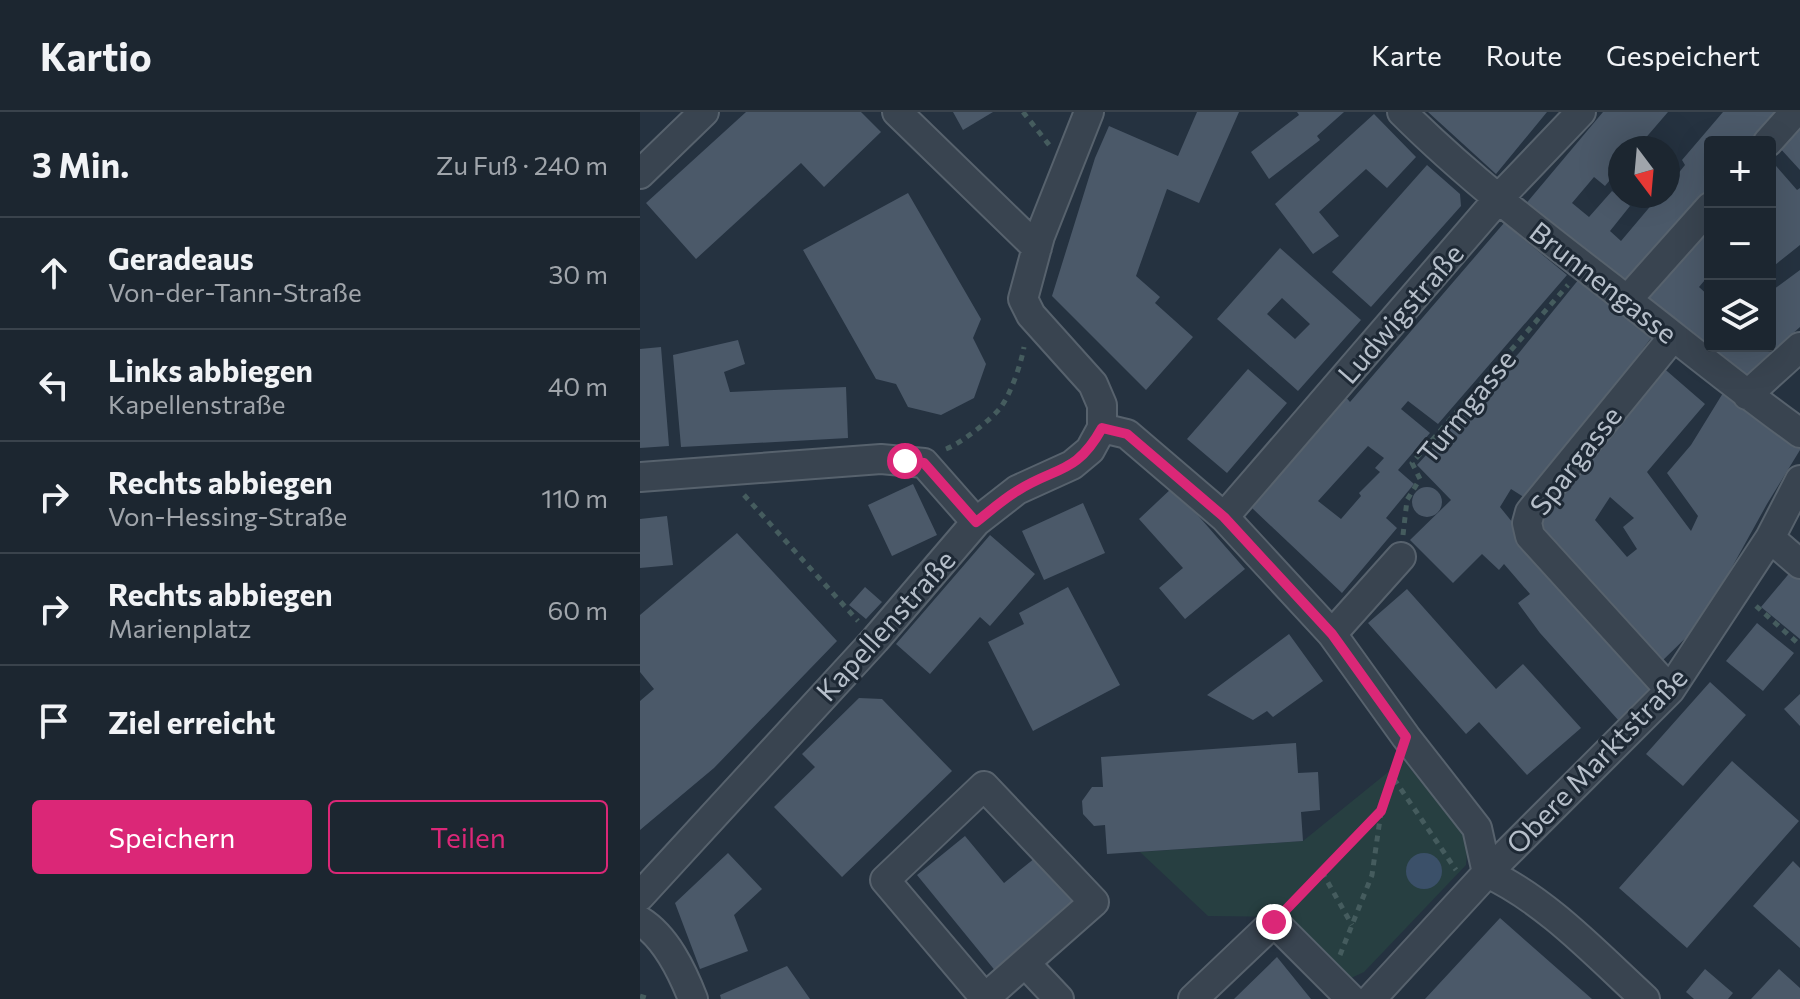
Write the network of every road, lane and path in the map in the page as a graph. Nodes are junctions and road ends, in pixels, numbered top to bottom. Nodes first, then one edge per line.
1 (704, 112) edge
2 (897, 112) edge
3 (1023, 112) edge
4 (1089, 112) edge
5 (1402, 112) edge
6 (1581, 112) edge
7 (1795, 112) edge
8 (1773, 136) edge
9 (1068, 168) junction
10 (640, 174) edge
11 (1499, 198) junction
12 (1709, 208) edge
13 (1037, 248) junction
14 (1584, 267) junction
15 (1627, 300) junction
16 (1031, 315) junction
17 (1673, 337) junction
18 (1800, 347) edge
19 (1747, 395) junction
20 (1102, 428) junction
21 (1800, 433) edge
22 (905, 461) junction
23 (721, 469) junction
24 (640, 477) edge
25 (1800, 480) edge
26 (1224, 517) junction
27 (976, 522) junction
28 (1770, 538) junction
29 (1401, 557) joint
30 (1800, 564) edge
31 (1737, 589) junction
32 (1332, 634) junction
33 (875, 640) junction
34 (1800, 645) edge
35 (1670, 690) junction
36 (1406, 737) junction
37 (1394, 779) junction
38 (1381, 811) junction
39 (1322, 872) junction
40 (1474, 875) junction
41 (640, 896) edge
42 (640, 921) edge
43 (1274, 922) junction
44 (1352, 925) junction
45 (1025, 963) junction
46 (1331, 978) junction
47 (640, 996) edge
48 (649, 999) edge
49 (693, 999) edge
50 (1059, 999) edge
51 (1193, 999) edge
52 (1351, 999) edge
53 (1371, 999) edge
54 (1645, 999) edge

1 - 10 street
2 - 13 street
3 - 9 path
4 - 9 street
5 - 11 street, Brunnengasse
6 - 11 street, Ludwigstraße
7 - 8 street
9 - 13 street
11 - 14 street, Brunnengasse
11 - 26 street, Ludwigstraße
12 - 15 street
13 - 16 street
14 - 15 street, Brunnengasse
14 - 29 path, Turmgasse
15 - 17 street, Brunnengasse
16 - 20 street
16 - 22 path
17 - 19 street, Brunnengasse
17 - 35 street, Spargasse
18 - 19 street
19 - 21 street, Brunnengasse
20 - 26 street
20 - 27 street, Kapellenstraße
22 - 23 street
22 - 27 street
23 - 24 street
23 - 33 path
25 - 28 street, Obere Marktstraße
26 - 32 street
27 - 33 street, Kapellenstraße
28 - 30 street
28 - 31 street, Obere Marktstraße
29 - 32 street
31 - 34 path
31 - 35 street, Obere Marktstraße
32 - 36 street
33 - 41 street, Kapellenstraße
35 - 40 street, Obere Marktstraße
36 - 37 path
36 - 40 street
37 - 38 path
37 - 40 path
38 - 39 path
38 - 44 path
39 - 43 path
39 - 44 path
40 - 53 street, Obere Marktstraße
40 - 54 street
42 - 49 street
43 - 46 street
43 - 51 street
44 - 46 path
45 - 45 street
45 - 50 street
46 - 52 street
47 - 48 path

